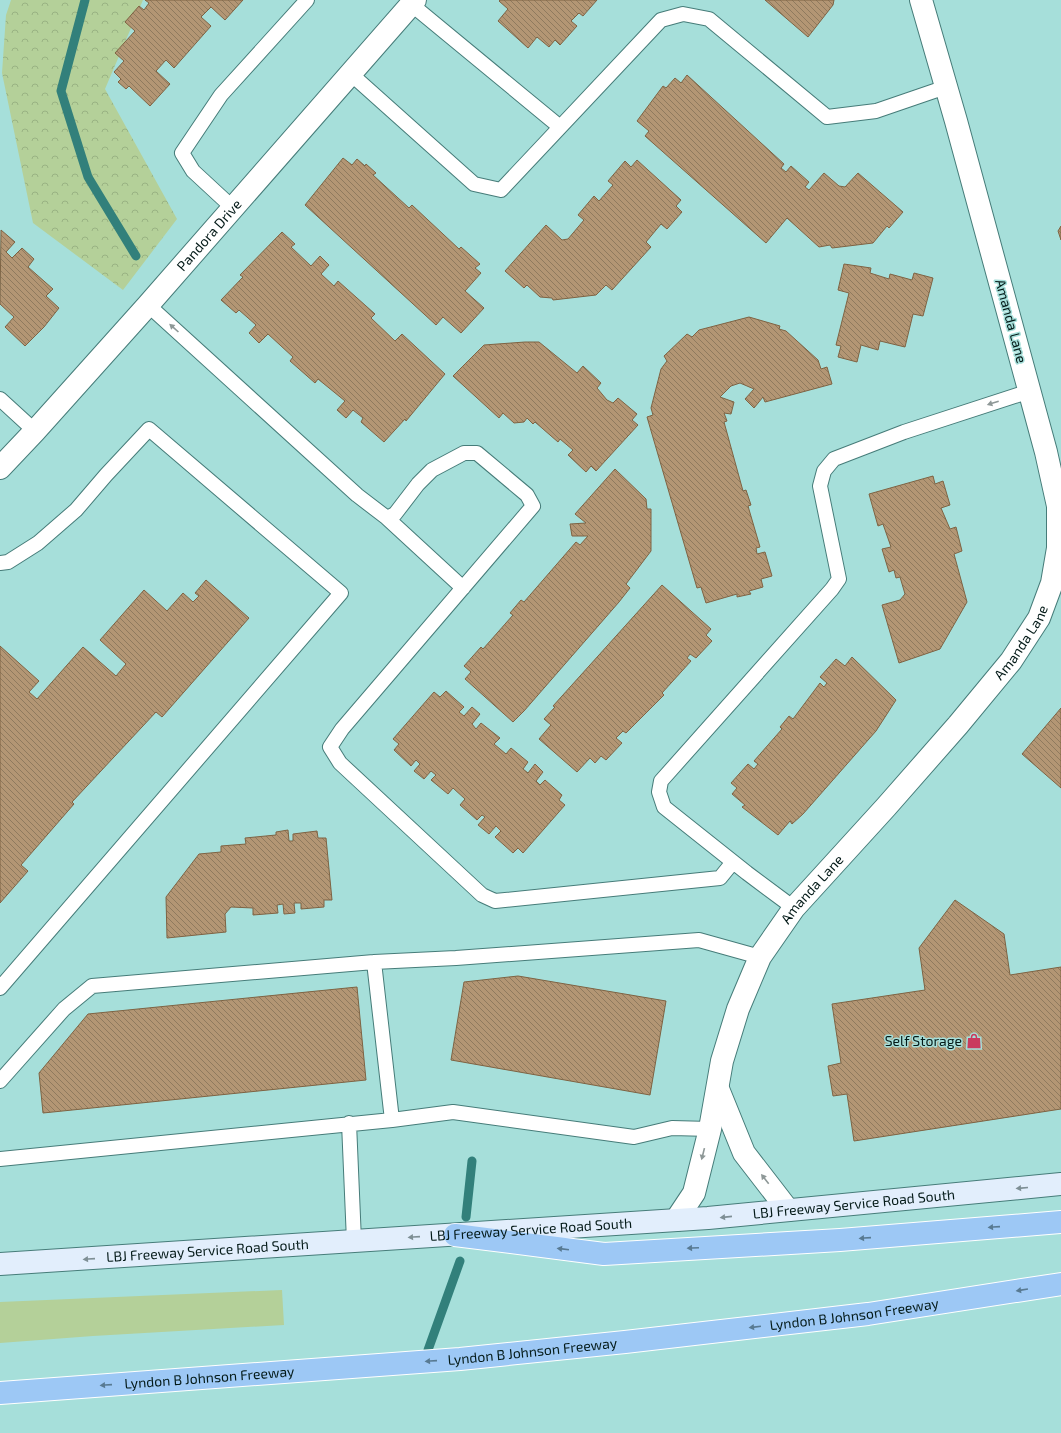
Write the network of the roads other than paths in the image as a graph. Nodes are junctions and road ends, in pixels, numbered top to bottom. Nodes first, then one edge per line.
1 (307, 0) edge
2 (921, 0) edge
3 (413, 2) edge
4 (350, 74) junction
5 (946, 87) junction
6 (560, 127) junction
7 (233, 208) junction
8 (148, 305) junction
9 (1030, 391) junction
10 (0, 400) edge
11 (35, 431) junction
12 (0, 468) edge
13 (387, 518) junction
14 (0, 563) edge
15 (462, 588) junction
16 (734, 862) junction
17 (794, 908) junction
18 (760, 957) junction
19 (374, 962) junction
20 (0, 988) edge
21 (0, 1081) edge
22 (718, 1089) junction
23 (392, 1120) junction
24 (349, 1123) junction
25 (710, 1129) junction
26 (0, 1159) edge
27 (1061, 1184) edge
28 (788, 1210) junction
29 (676, 1220) junction
30 (1061, 1222) edge
31 (455, 1235) junction
32 (354, 1241) junction
33 (0, 1264) edge
34 (1061, 1284) edge
35 (0, 1393) edge

1 - 7 lane
2 - 5 street, Amanda Lane
3 - 4 street, Pandora Drive
3 - 6 lane
4 - 6 lane
4 - 7 street, Pandora Drive
5 - 6 lane
5 - 9 street, Amanda Lane
7 - 8 street, Pandora Drive
8 - 11 street, Pandora Drive
13 -> 8 lane
9 -> 16 lane
9 - 17 street, Amanda Lane
10 - 11 lane
11 - 12 street, Pandora Drive
13 - 15 lane
13 - 15 lane
14 - 20 lane
15 - 16 lane
16 - 17 lane
17 - 18 street, Amanda Lane
18 - 19 lane
18 - 22 street, Amanda Lane
19 - 21 lane
19 - 23 lane
22 - 25 street, Amanda Lane
28 -> 22 street
23 - 24 lane
23 - 25 lane
24 - 26 lane
24 - 32 lane
25 -> 29 street, Amanda Lane
27 -> 28 main road, LBJ Freeway Service Road South
28 -> 29 main road, LBJ Freeway Service Road South
29 - 31 main road, LBJ Freeway Service Road South
30 -> 31 highway
31 -> 32 main road, LBJ Freeway Service Road South
32 -> 33 main road, LBJ Freeway Service Road South
34 -> 35 highway, Lyndon B Johnson Freeway

